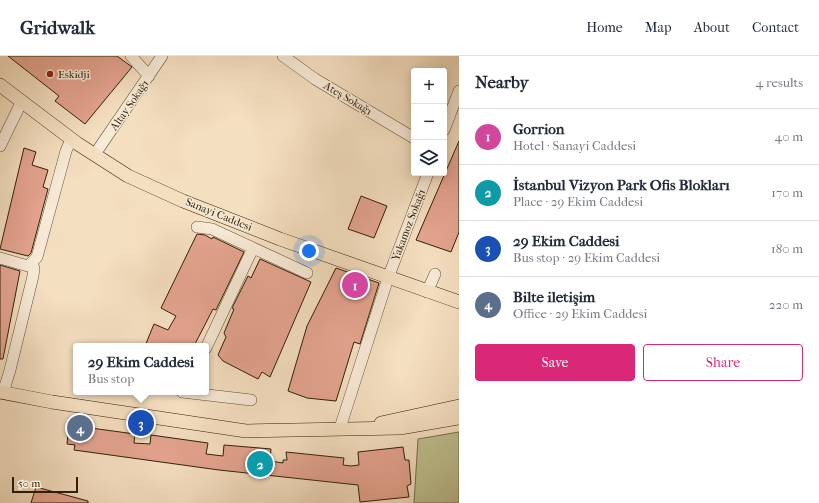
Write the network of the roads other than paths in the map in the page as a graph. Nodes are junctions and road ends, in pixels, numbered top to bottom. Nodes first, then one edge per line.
1 (131, 56) edge
2 (162, 56) edge
3 (283, 56) edge
4 (149, 76) junction
5 (0, 84) edge
6 (458, 98) edge
7 (22, 102) junction
8 (447, 123) edge
9 (411, 136) edge
10 (71, 139) junction
11 (0, 146) edge
12 (95, 154) junction
13 (427, 176) edge
14 (197, 227) dead end
15 (266, 233) junction
16 (255, 249) junction
17 (0, 258) edge
18 (31, 263) junction
19 (307, 274) dead end
20 (435, 274) dead end
21 (388, 278) junction
22 (427, 292) junction
23 (459, 302) edge
24 (208, 343) edge
25 (1, 393) edge
26 (209, 395) edge
27 (251, 400) dead end
28 (459, 406) edge
29 (459, 418) edge
30 (340, 428) junction
31 (364, 428) junction

1 - 4 street
2 - 4 street, Altay Sokağı
3 - 9 street, Ateş Sokağı
4 - 12 street, Altay Sokağı
5 - 7 main road, Sanayi Caddesi
6 - 8 street
7 - 10 main road, Sanayi Caddesi
7 - 11 street
10 - 12 main road, Sanayi Caddesi
10 - 18 street
12 - 15 main road, Sanayi Caddesi
13 - 21 street, Yakamoz Sokağı
14 - 16 street
15 - 16 street
15 - 21 main road, Sanayi Caddesi
16 - 19 street
16 - 24 street
17 - 18 street
18 - 25 street
20 - 22 street
21 - 22 main road, Sanayi Caddesi
21 - 30 street, Yakamoz Sokağı
22 - 23 main road, Sanayi Caddesi
25 - 30 main road
26 - 27 street
28 - 31 main road
29 - 31 main road
30 - 31 main road

